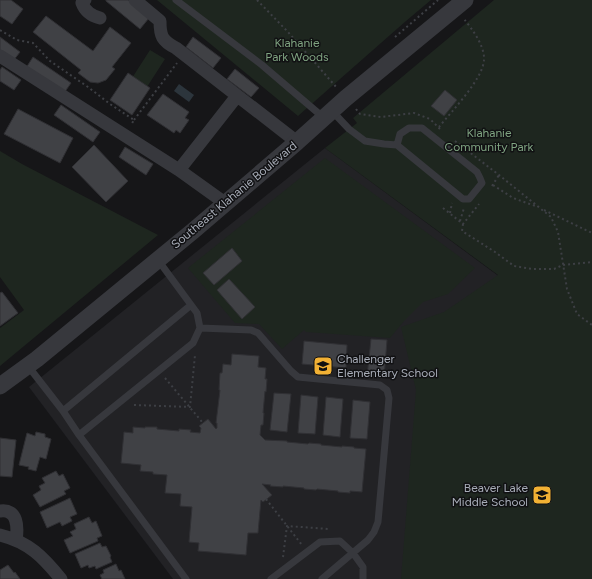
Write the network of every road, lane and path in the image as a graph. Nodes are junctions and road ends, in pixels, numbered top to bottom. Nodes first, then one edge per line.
1 (85, 0) edge
2 (135, 0) edge
3 (176, 0) edge
4 (461, 4) edge
5 (100, 18) dead end
6 (0, 30) edge
7 (184, 54) junction
8 (0, 56) edge
9 (237, 96) junction
10 (328, 114) junction
11 (134, 120) junction
12 (439, 127) dead end
13 (124, 135) junction
14 (297, 142) junction
15 (397, 145) junction
16 (179, 170) junction
17 (493, 185) dead end
18 (453, 198) dead end
19 (225, 203) junction
20 (465, 207) dead end
21 (450, 213) dead end
22 (460, 221) dead end
23 (463, 224) dead end
24 (592, 233) edge
25 (158, 260) junction
26 (592, 262) edge
27 (191, 305) junction
28 (200, 328) junction
29 (195, 353) dead end
30 (28, 365) junction
31 (165, 378) dead end
32 (0, 386) edge
33 (134, 404) dead end
34 (190, 407) junction
35 (63, 411) junction
36 (203, 422) dead end
37 (79, 435) junction
38 (266, 499) dead end
39 (0, 511) edge
40 (288, 526) junction
41 (329, 530) dead end
42 (0, 535) edge
43 (16, 540) junction
44 (302, 545) dead end
45 (353, 553) junction
46 (282, 560) dead end
47 (61, 579) edge
48 (186, 579) edge
49 (271, 579) edge
50 (322, 579) edge
51 (363, 579) edge

1 - 5 street
2 - 7 street
3 - 10 lane
4 - 10 street, Southeast Klahanie Boulevard
4 - 12 path
6 - 11 path
7 - 9 street
7 - 11 path
8 - 13 street
9 - 14 street
9 - 16 street
10 - 14 street, Southeast Klahanie Boulevard
10 - 15 lane
11 - 13 path
13 - 16 street
14 - 19 street, Southeast Klahanie Boulevard
15 - 15 lane
16 - 19 street
17 - 24 path
18 - 21 path
19 - 25 street, Southeast Klahanie Boulevard
20 - 22 path
23 - 26 path
25 - 27 lane
25 - 30 street, Southeast Klahanie Boulevard
27 - 28 lane
27 - 35 lane
28 - 37 lane
28 - 45 lane
29 - 34 path
30 - 32 street, Southeast Klahanie Boulevard
30 - 35 lane
31 - 34 path
33 - 34 path
34 - 36 path
35 - 37 lane
37 - 48 lane
38 - 40 path
39 - 43 street
40 - 41 path
40 - 44 path
40 - 46 path
42 - 43 street
43 - 47 street
45 - 49 lane
45 - 50 lane
45 - 51 lane

